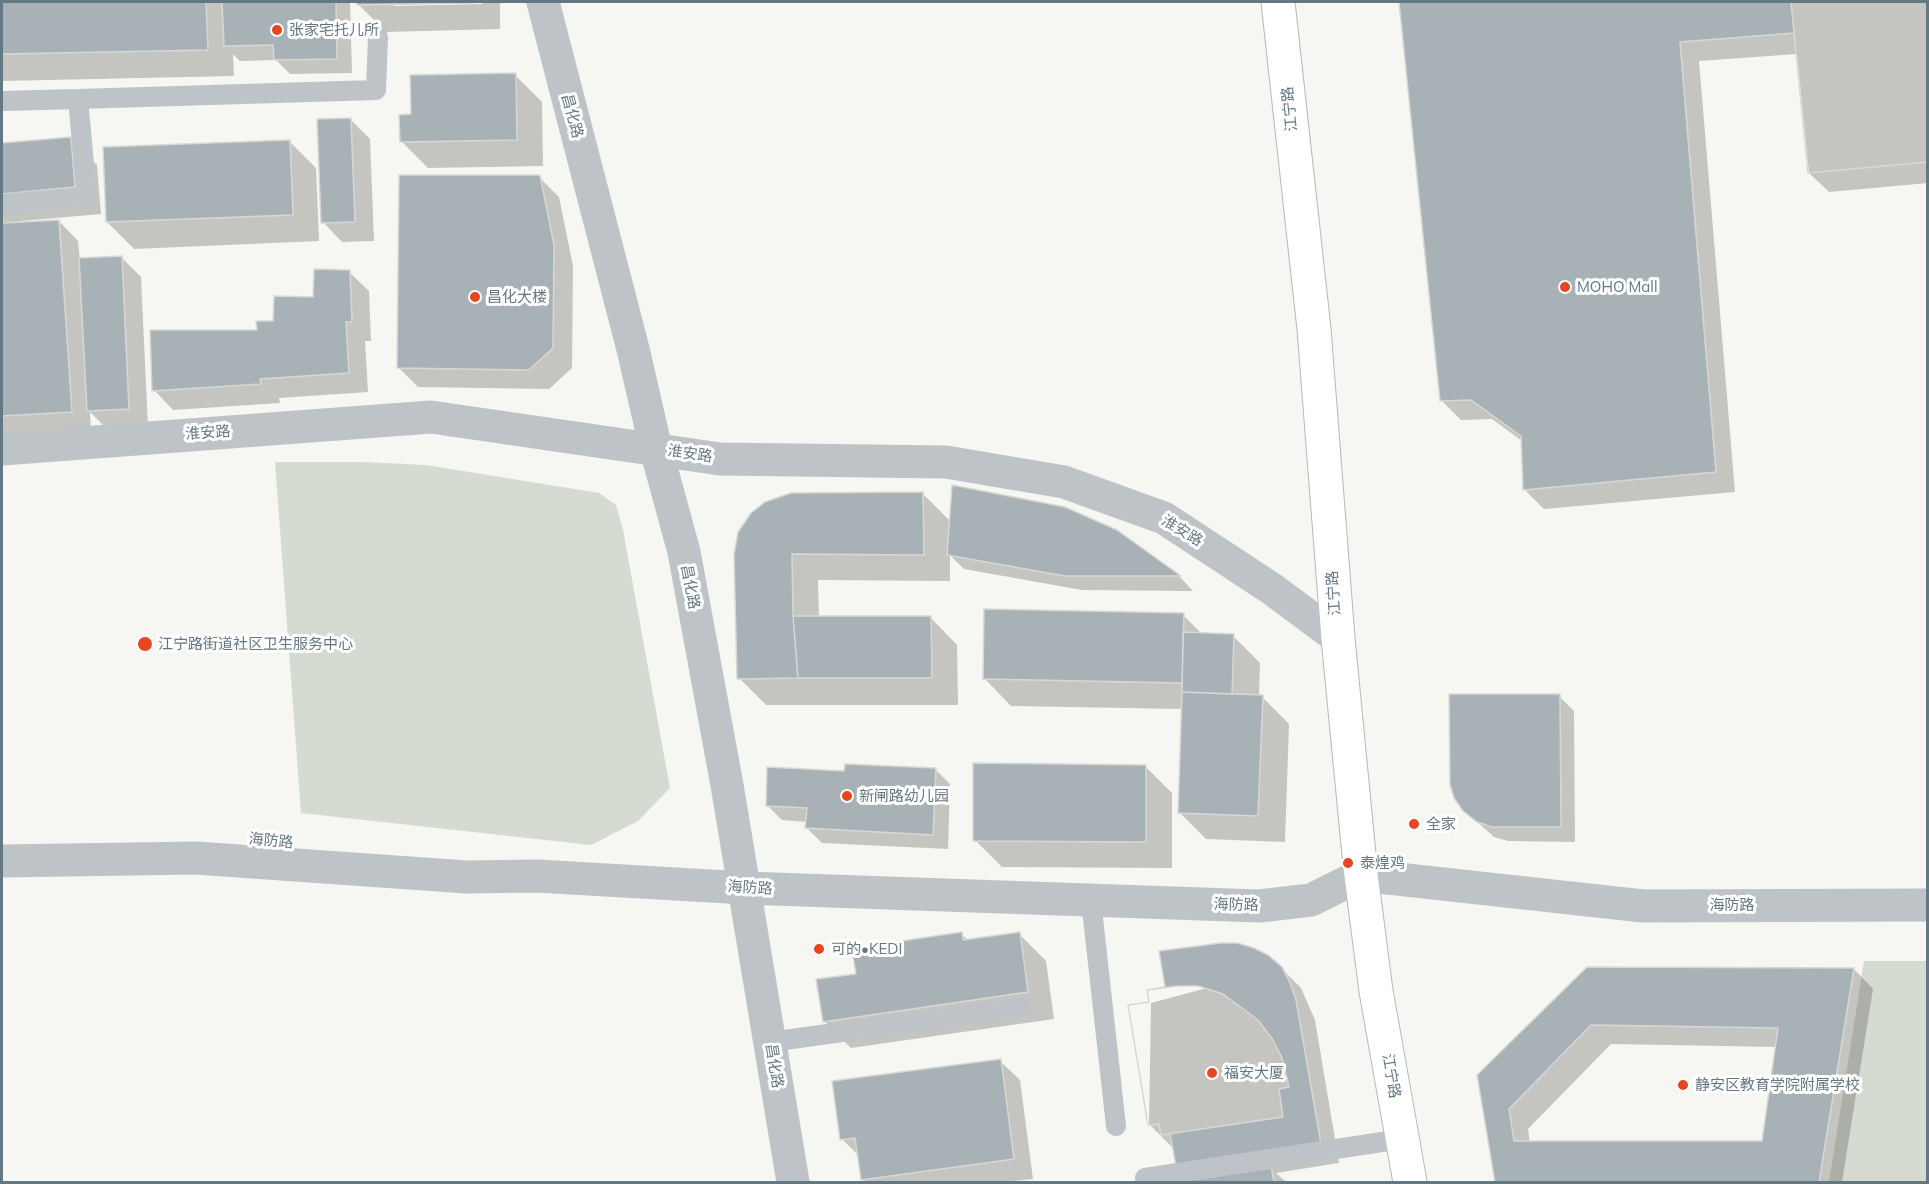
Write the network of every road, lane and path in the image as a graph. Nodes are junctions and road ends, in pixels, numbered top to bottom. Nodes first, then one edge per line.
1 (543, 2) edge
2 (1278, 2) edge
3 (378, 37) dead end
4 (78, 99) junction
5 (2, 101) edge
6 (2, 204) edge
7 (2, 449) edge
8 (656, 449) junction
9 (1338, 638) junction
10 (2, 839) edge
11 (2, 861) edge
12 (1361, 875) junction
13 (537, 876) junction
14 (745, 888) junction
15 (1091, 900) junction
16 (1928, 905) edge
17 (1022, 1007) dead end
18 (770, 1042) junction
19 (1116, 1126) dead end
20 (1402, 1139) junction
21 (793, 1182) edge
22 (1146, 1182) edge
23 (1410, 1182) edge

1 - 8 street, 昌化路
2 - 9 main road, 江宁路
3 - 4 lane
4 - 5 lane
4 - 6 lane
7 - 8 street, 淮安路
8 - 9 street, 淮安路
8 - 14 street, 昌化路
9 - 12 main road, 江宁路
10 - 13 street, 海防路
11 - 13 street, 海防路
12 - 15 street, 海防路
12 - 16 street, 海防路
12 - 20 main road, 江宁路
13 - 14 street, 海防路
14 - 15 street, 海防路
14 - 18 street, 昌化路
15 - 19 lane
17 - 18 lane
18 - 21 street, 昌化路
20 - 22 lane
20 - 23 main road, 江宁路

